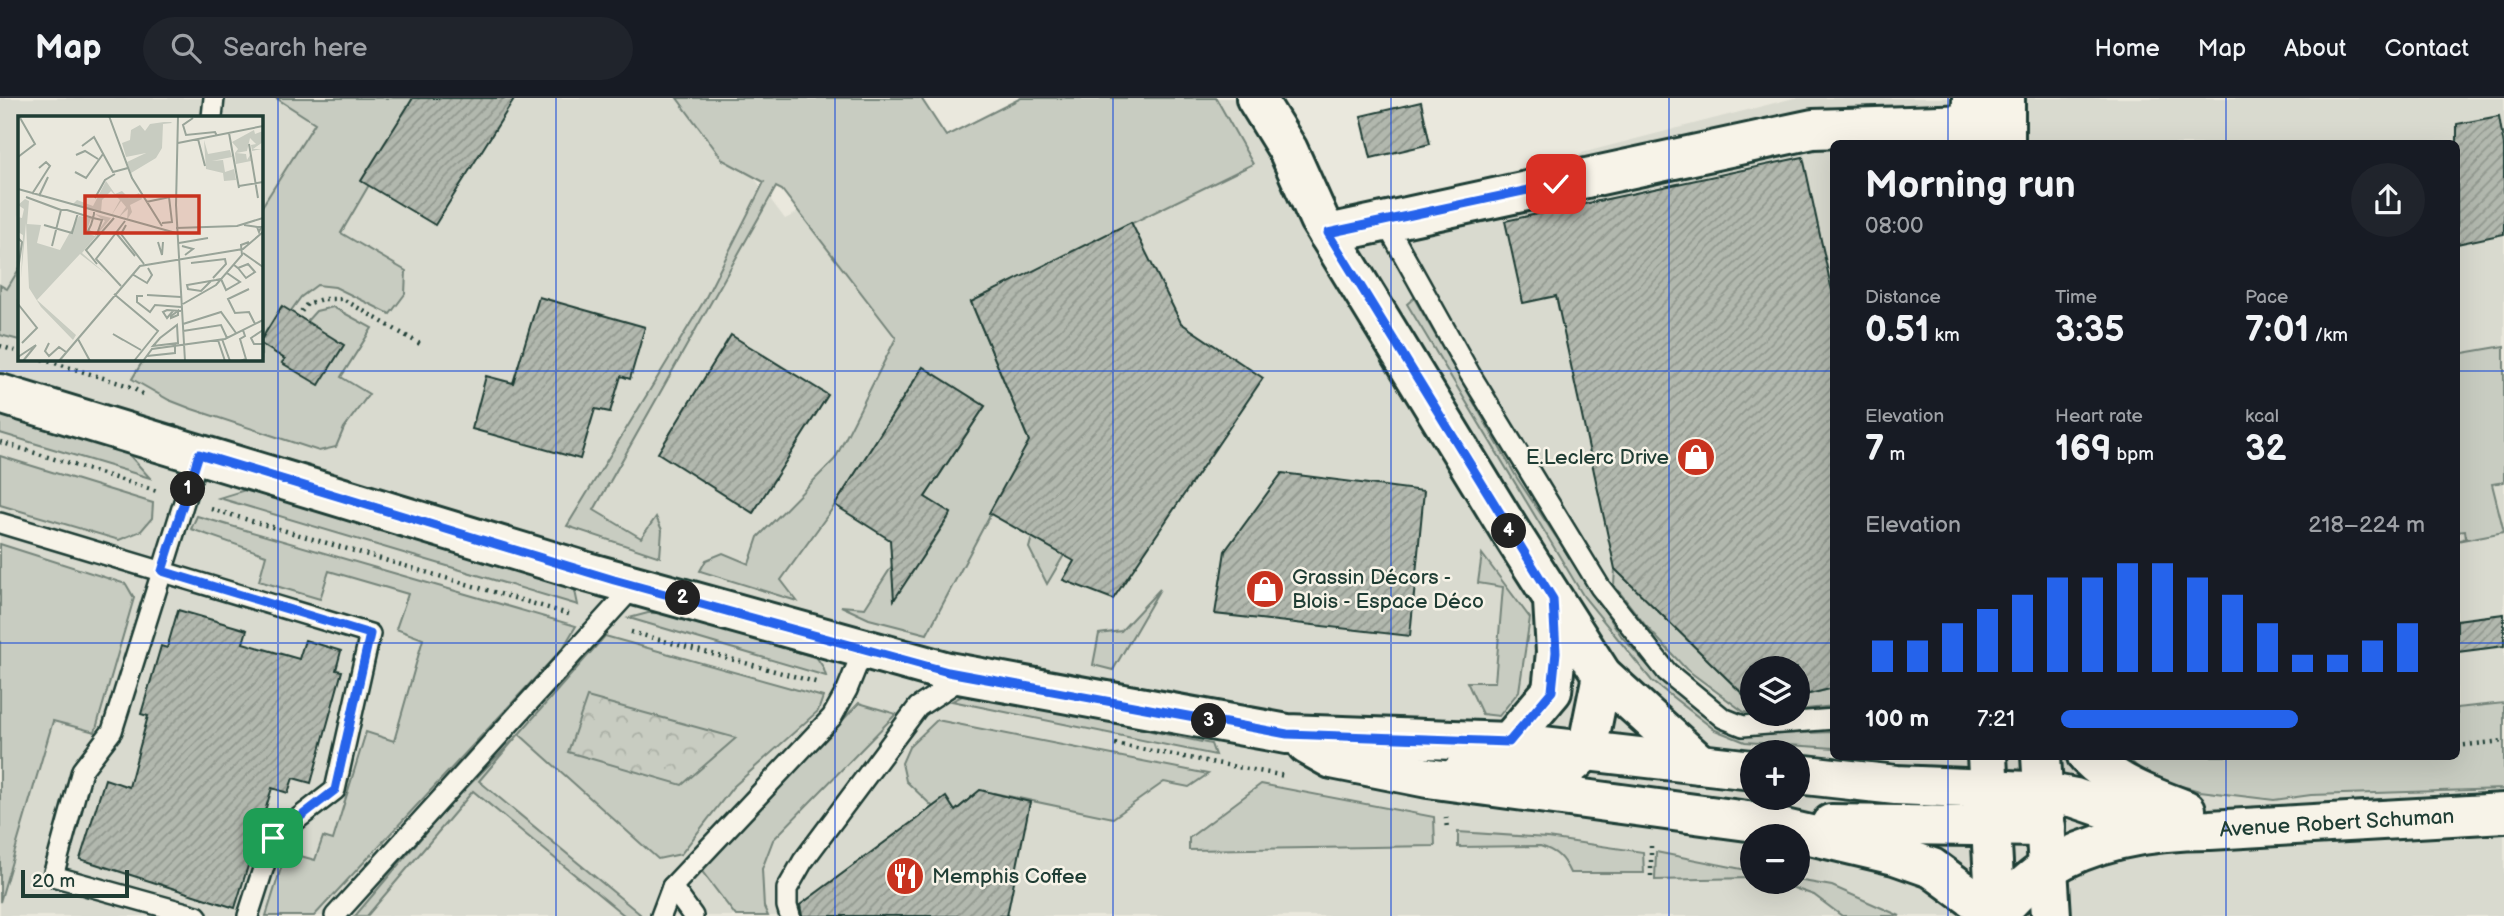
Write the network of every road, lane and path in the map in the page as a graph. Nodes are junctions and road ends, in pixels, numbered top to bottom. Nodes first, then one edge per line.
1 (214, 98) edge
2 (1256, 98) edge
3 (2005, 98) edge
4 (212, 116) edge
5 (1972, 122) edge
6 (1856, 135) edge
7 (2005, 140) edge
8 (1384, 220) junction
9 (1328, 233) junction
10 (297, 317) dead end
11 (420, 344) dead end
12 (0, 346) edge
13 (18, 352) edge
14 (45, 360) edge
15 (0, 394) edge
16 (151, 400) dead end
17 (199, 454) junction
18 (0, 523) edge
19 (162, 571) junction
20 (635, 585) junction
21 (1553, 599) junction
22 (864, 648) junction
23 (1602, 675) junction
24 (967, 676) junction
25 (1552, 691) junction
26 (1830, 719) edge
27 (1287, 734) junction
28 (2504, 741) edge
29 (1509, 742) junction
30 (2460, 746) edge
31 (1575, 754) junction
32 (1922, 760) edge
33 (2092, 760) edge
34 (1700, 764) junction
35 (1740, 769) edge
36 (1988, 772) edge
37 (1810, 775) edge
38 (1428, 778) junction
39 (1896, 785) junction
40 (2043, 792) edge
41 (1597, 801) junction
42 (2504, 813) edge
43 (1755, 822) junction
44 (1991, 827) junction
45 (2233, 829) junction
46 (2168, 830) junction
47 (1651, 839) dead end
48 (2048, 868) junction
49 (1651, 876) dead end
50 (672, 887) junction
51 (1996, 915) edge
52 (197, 916) edge
53 (248, 916) edge
54 (335, 916) edge
55 (661, 916) edge
56 (693, 916) edge
57 (790, 916) edge
58 (2051, 916) edge

1 - 4 lane
2 - 9 street
3 - 7 street
5 - 6 street
6 - 8 street
8 - 9 street
8 - 26 lane
9 - 21 street
10 - 11 path
12 - 13 path
14 - 16 path
15 - 17 street
17 - 19 lane
17 - 20 street
18 - 19 lane
19 - 52 lane
19 - 53 lane
20 - 22 street
20 - 54 lane
21 - 23 street
21 - 25 street
22 - 24 street
22 - 50 lane
23 - 31 street
23 - 34 street
24 - 27 street
24 - 57 lane
25 - 29 street
25 - 31 street
27 - 29 street
27 - 38 street
28 - 30 path
29 - 31 street
31 - 34 street
31 - 38 street
31 - 41 street
32 - 39 street
33 - 45 street
34 - 35 street
36 - 39 street, Avenue Robert Schuman
36 - 40 street, Avenue Robert Schuman
36 - 44 street
37 - 39 street, Avenue Robert Schuman
38 - 41 street
40 - 44 street
40 - 46 street, Avenue Robert Schuman
40 - 48 street
41 - 43 street
42 - 45 street, Avenue Robert Schuman
43 - 44 street
43 - 51 street
44 - 51 street
45 - 46 street, Avenue Robert Schuman
46 - 48 street, Avenue Robert Schuman
47 - 49 path
48 - 51 street, Avenue Robert Schuman
48 - 58 street
50 - 55 lane
50 - 56 lane

